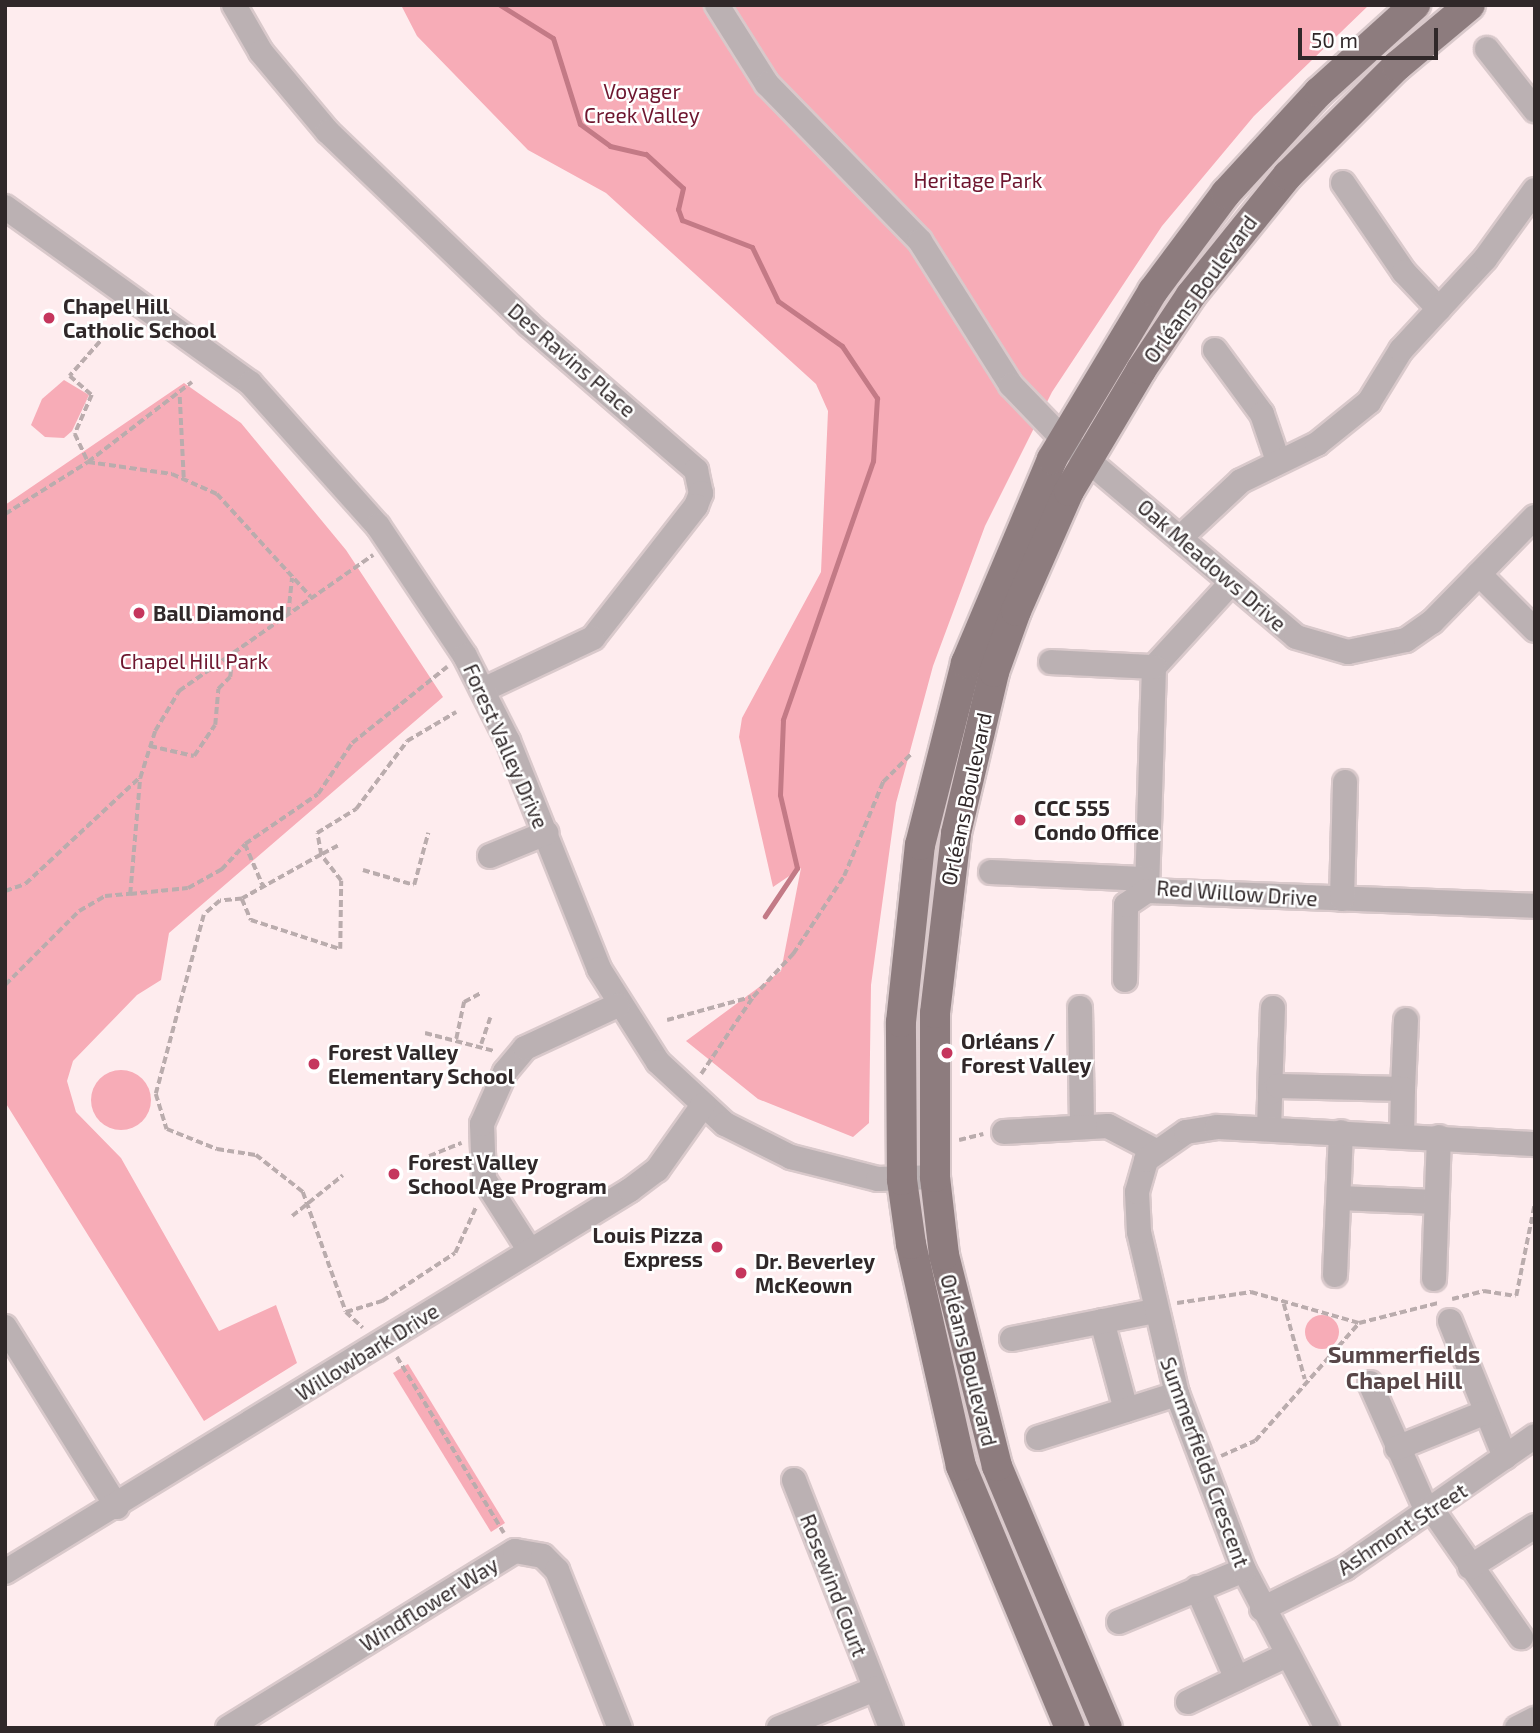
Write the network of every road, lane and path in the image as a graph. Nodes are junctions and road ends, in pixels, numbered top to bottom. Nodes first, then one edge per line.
1 (234, 5) edge
2 (717, 5) edge
3 (1415, 5) edge
4 (1470, 5) edge
5 (1487, 49) dead end
6 (1535, 110) edge
7 (1343, 183) dead end
8 (1535, 190) edge
9 (5, 207) edge
10 (1439, 309) junction
11 (114, 326) dead end
12 (1215, 351) dead end
13 (192, 382) dead end
14 (180, 397) junction
15 (1063, 440) junction
16 (1087, 458) junction
17 (1278, 461) junction
18 (88, 462) junction
19 (184, 479) junction
20 (5, 513) edge
21 (1535, 517) edge
22 (1180, 538) junction
23 (389, 541) junction
24 (1479, 574) junction
25 (292, 578) junction
26 (1231, 583) junction
27 (311, 597) junction
28 (288, 614) junction
29 (1535, 630) edge
30 (233, 653) junction
31 (1051, 662) dead end
32 (447, 667) dead end
33 (1154, 667) junction
34 (482, 690) junction
35 (456, 712) dead end
36 (150, 747) junction
37 (911, 754) dead end
38 (140, 778) junction
39 (1345, 782) dead end
40 (428, 833) dead end
41 (546, 833) junction
42 (245, 844) junction
43 (338, 846) dead end
44 (321, 855) junction
45 (490, 856) dead end
46 (363, 870) dead end
47 (991, 872) dead end
48 (1147, 885) junction
49 (262, 886) junction
50 (5, 891) edge
51 (130, 894) junction
52 (242, 899) junction
53 (1342, 899) junction
54 (1535, 906) edge
55 (1125, 980) dead end
56 (5, 983) edge
57 (481, 993) dead end
58 (753, 997) junction
59 (618, 1005) junction
60 (1080, 1007) dead end
61 (1273, 1008) dead end
62 (490, 1018) dead end
63 (667, 1020) dead end
64 (1406, 1020) dead end
65 (425, 1033) dead end
66 (456, 1040) junction
67 (481, 1044) junction
68 (494, 1051) dead end
69 (1403, 1089) junction
70 (1270, 1093) junction
71 (696, 1098) junction
72 (1082, 1126) junction
73 (1269, 1128) junction
74 (1004, 1132) joint
75 (1341, 1132) junction
76 (1402, 1136) junction
77 (1439, 1138) junction
78 (957, 1140) dead end
79 (462, 1143) dead end
80 (1535, 1144) edge
81 (1154, 1150) junction
82 (429, 1156) dead end
83 (343, 1175) dead end
84 (935, 1177) junction
85 (902, 1180) junction
86 (1339, 1198) junction
87 (310, 1202) junction
88 (1436, 1202) junction
89 (1535, 1202) edge
90 (476, 1206) dead end
91 (292, 1216) dead end
92 (530, 1251) junction
93 (1335, 1275) dead end
94 (1434, 1279) dead end
95 (1284, 1304) junction
96 (1154, 1308) junction
97 (346, 1312) junction
98 (1102, 1321) junction
99 (1450, 1321) dead end
100 (1359, 1323) junction
101 (5, 1327) edge
102 (1012, 1339) dead end
103 (382, 1343) junction
104 (1305, 1379) junction
105 (1370, 1383) dead end
106 (1177, 1394) junction
107 (1126, 1409) junction
108 (1485, 1413) junction
109 (1535, 1436) edge
110 (1038, 1438) dead end
111 (1397, 1448) junction
112 (1505, 1457) junction
113 (1203, 1464) junction
114 (794, 1480) dead end
115 (117, 1507) junction
116 (1430, 1513) junction
117 (1535, 1526) edge
118 (515, 1551) junction
119 (1470, 1567) junction
120 (1244, 1570) junction
121 (5, 1572) edge
122 (1197, 1588) junction
123 (1262, 1609) junction
124 (1119, 1622) dead end
125 (1521, 1637) dead end
126 (1285, 1656) junction
127 (1237, 1679) junction
128 (875, 1689) junction
129 (1188, 1702) dead end
130 (1535, 1719) edge
131 (228, 1728) edge
132 (620, 1728) edge
133 (779, 1728) edge
134 (891, 1728) edge
135 (1070, 1728) edge
136 (1107, 1728) edge
137 (1327, 1728) edge
138 (1517, 1728) edge

1 - 34 street, Des Ravins Place
2 - 15 street, Oak Meadows Drive
3 - 15 main road, Orléans Boulevard
4 - 16 main road, Orléans Boulevard
5 - 6 street
7 - 10 street
8 - 10 street
9 - 23 street, Forest Valley Drive
10 - 17 street
11 - 18 path
12 - 17 street
13 - 14 path
14 - 18 path
14 - 19 path
15 - 16 street, Oak Meadows Drive
15 - 85 main road, Orléans Boulevard
16 - 22 street, Oak Meadows Drive
16 - 84 main road, Orléans Boulevard
17 - 22 street
18 - 19 path
18 - 20 path
19 - 25 path
21 - 24 street, Oak Meadows Drive
22 - 26 street, Oak Meadows Drive
23 - 27 path
23 - 34 street, Forest Valley Drive
24 - 26 street, Oak Meadows Drive
24 - 29 street
25 - 27 path
25 - 28 path
26 - 33 street
27 - 28 path
28 - 30 path
30 - 36 path
30 - 36 path
31 - 33 street
32 - 42 path
33 - 48 street, Red Willow Drive
34 - 41 street, Forest Valley Drive
35 - 44 path
36 - 38 path
37 - 58 path
38 - 50 path
38 - 51 path
39 - 53 street
40 - 46 path
41 - 45 street
41 - 59 street, Forest Valley Drive
42 - 49 path
42 - 51 path
43 - 44 path
44 - 49 path
44 - 52 path
47 - 48 street
48 - 53 street, Red Willow Drive
48 - 55 street
49 - 52 path
51 - 56 path
52 - 87 path
53 - 54 street, Red Willow Drive
57 - 66 path
58 - 63 path
58 - 71 path
59 - 71 street, Forest Valley Drive
59 - 92 street
60 - 72 street
61 - 70 street
62 - 67 path
64 - 69 street
65 - 66 path
66 - 67 path
67 - 68 path
69 - 70 street
69 - 76 street
70 - 73 street
71 - 85 street, Forest Valley Drive
71 - 92 street, Willowbark Drive
72 - 74 street
72 - 81 street
73 - 75 street
73 - 81 street
74 - 78 path
75 - 76 street
75 - 86 street
76 - 77 street
77 - 80 street
77 - 88 street
79 - 82 path
81 - 96 street, Summerfields Crescent
83 - 87 path
84 - 85 street, Forest Valley Drive
84 - 136 main road, Orléans Boulevard
85 - 135 main road, Orléans Boulevard
86 - 88 street
86 - 93 street
87 - 91 path
87 - 97 path
88 - 94 street
89 - 100 path
90 - 97 path
92 - 103 street, Willowbark Drive
95 - 96 path
95 - 100 path
95 - 104 path
96 - 98 street
96 - 106 street, Summerfields Crescent
97 - 103 path
98 - 102 street
98 - 107 street
99 - 108 street
100 - 104 path
101 - 115 street
103 - 115 street, Willowbark Drive
103 - 118 path
104 - 113 path
105 - 111 street
106 - 107 street
106 - 113 street, Summerfields Crescent
107 - 110 street
108 - 111 street
108 - 112 street
109 - 112 street, Ashmont Street
111 - 116 street
112 - 116 street, Ashmont Street
113 - 120 street, Summerfields Crescent
114 - 128 street, Rosewind Court
115 - 121 street, Willowbark Drive
116 - 119 street
116 - 123 street, Ashmont Street
117 - 119 street
118 - 131 street, Windflower Way
118 - 132 street, Windflower Way
119 - 125 street
120 - 122 street
120 - 123 street, Summerfields Crescent
122 - 124 street
122 - 127 street
123 - 126 street, Summerfields Crescent
126 - 127 street
126 - 137 street, Summerfields Crescent
127 - 129 street
128 - 133 street
128 - 134 street, Rosewind Court
130 - 138 street

